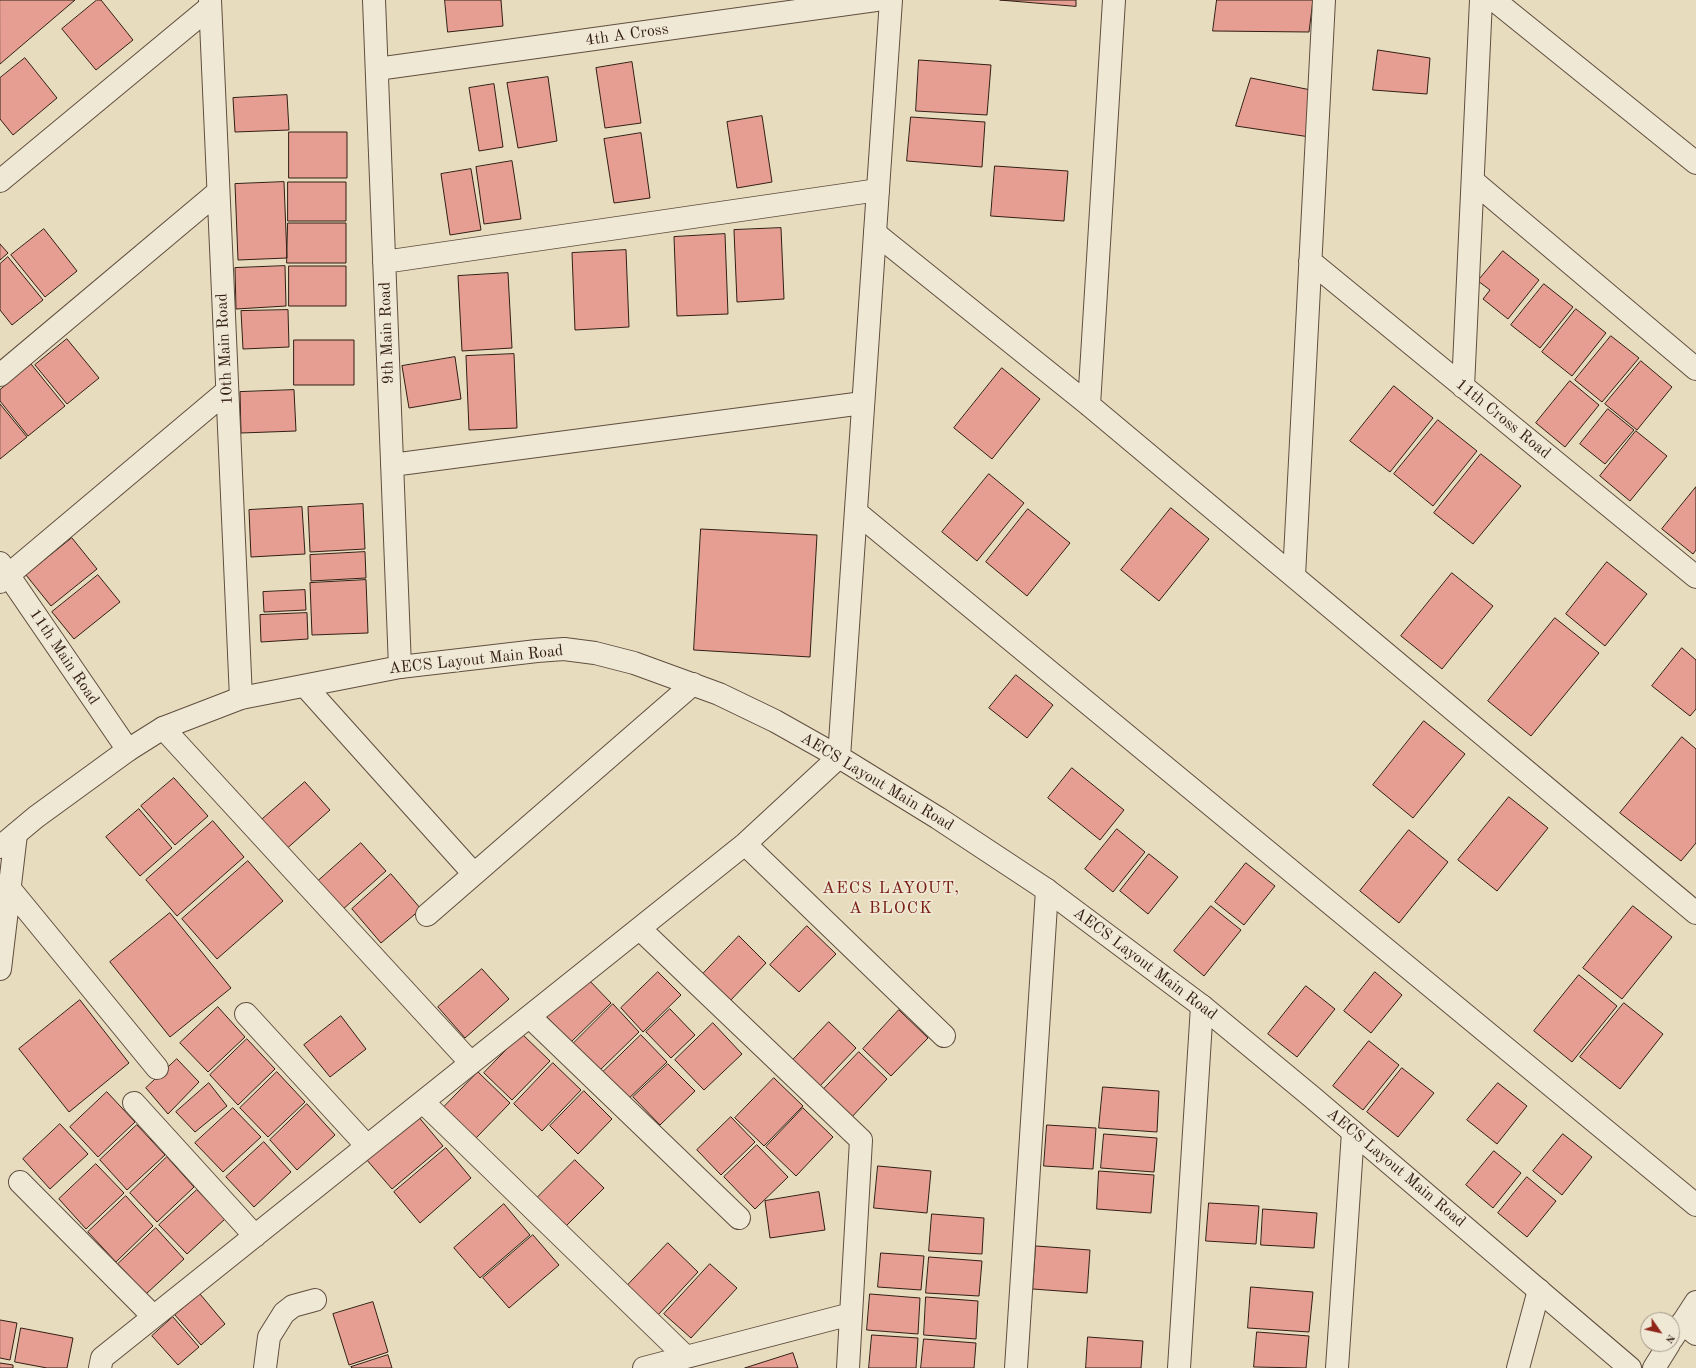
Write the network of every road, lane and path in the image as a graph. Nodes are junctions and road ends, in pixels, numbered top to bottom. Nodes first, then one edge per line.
1 (374, 0) edge
2 (876, 0) edge
3 (891, 0) edge
4 (1114, 0) edge
5 (1324, 0) edge
6 (1481, 0) edge
7 (1494, 0) edge
8 (210, 3) edge
9 (377, 69) junction
10 (1696, 163) edge
11 (0, 181) edge
12 (1473, 181) junction
13 (878, 190) junction
14 (218, 192) junction
15 (875, 233) junction
16 (1310, 261) junction
17 (384, 262) junction
18 (1696, 369) edge
19 (0, 375) edge
20 (1463, 387) junction
21 (227, 391) junction
22 (863, 403) junction
23 (1090, 405) junction
24 (392, 465) junction
25 (856, 512) junction
26 (3, 574) edge
27 (1294, 576) junction
28 (1696, 577) edge
29 (400, 667) junction
30 (693, 684) junction
31 (305, 686) junction
32 (241, 698) junction
33 (163, 728) junction
34 (128, 750) junction
35 (839, 757) junction
36 (8, 840) edge
37 (745, 844) junction
38 (474, 874) junction
39 (10, 889) junction
40 (1047, 890) junction
41 (1696, 913) edge
42 (427, 915) dead end
43 (640, 929) junction
44 (0, 968) edge
45 (1202, 1006) junction
46 (246, 1014) dead end
47 (530, 1017) junction
48 (944, 1036) dead end
49 (471, 1063) junction
50 (157, 1068) dead end
51 (422, 1102) junction
52 (134, 1103) dead end
53 (1353, 1132) junction
54 (367, 1146) junction
55 (20, 1182) dead end
56 (1696, 1205) edge
57 (739, 1218) dead end
58 (255, 1236) junction
59 (1539, 1290) junction
60 (315, 1300) dead end
61 (1696, 1302) edge
62 (851, 1314) junction
63 (153, 1316) junction
64 (1683, 1332) edge
65 (1664, 1352) edge
66 (686, 1357) junction
67 (100, 1368) edge
68 (265, 1368) edge
69 (644, 1368) edge
70 (848, 1368) edge
71 (1016, 1368) edge
72 (1179, 1368) edge
73 (1337, 1368) edge
74 (1518, 1368) edge
75 (1630, 1368) edge
76 (1654, 1368) edge

1 - 9 street, 9th Main Road
2 - 9 street, 4th A Cross
3 - 13 street
4 - 23 street
5 - 16 street
6 - 12 street
7 - 10 street
8 - 11 street
8 - 14 street, 10th Main Road
9 - 17 street, 9th Main Road
12 - 18 street
12 - 20 street
13 - 15 street
13 - 17 street
14 - 19 street
14 - 21 street, 10th Main Road
15 - 22 street
15 - 23 street
16 - 20 street, 11th Cross Road
16 - 27 street
17 - 24 street, 9th Main Road
20 - 28 street, 11th Cross Road
21 - 26 street
21 - 32 street, 10th Main Road
22 - 24 street
22 - 25 street
23 - 27 street
24 - 29 street, 9th Main Road
25 - 35 street
25 - 56 street
26 - 34 street, 11th Main Road
27 - 41 street
29 - 30 street, AECS Layout Main Road
29 - 31 street, AECS Layout Main Road
30 - 35 street, AECS Layout Main Road
30 - 38 street
31 - 32 street, AECS Layout Main Road
31 - 38 street
32 - 33 street, AECS Layout Main Road
33 - 34 street, AECS Layout Main Road
33 - 49 street
34 - 36 street, AECS Layout Main Road
35 - 37 street
35 - 40 street, AECS Layout Main Road
36 - 39 street
37 - 43 street
37 - 48 street
38 - 42 street
39 - 44 street
39 - 50 street
40 - 45 street, AECS Layout Main Road
40 - 71 street
43 - 47 street
43 - 62 street
45 - 53 street, AECS Layout Main Road
45 - 72 street
46 - 54 street
47 - 49 street
47 - 57 street
49 - 51 street
51 - 54 street
51 - 66 street
52 - 58 street
53 - 59 street, AECS Layout Main Road
53 - 73 street
54 - 58 street
55 - 63 street
58 - 63 street
59 - 74 street
59 - 75 street, AECS Layout Main Road
60 - 68 street
61 - 64 street
62 - 66 street
62 - 70 street
63 - 67 street
65 - 76 street
66 - 69 street

